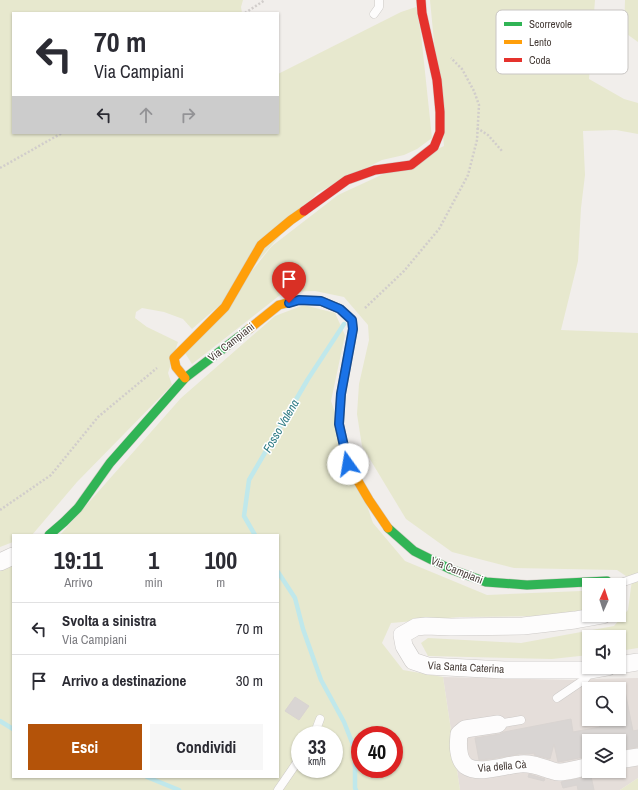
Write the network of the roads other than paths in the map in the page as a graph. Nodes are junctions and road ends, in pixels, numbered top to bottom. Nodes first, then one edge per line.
1 (379, 0) edge
2 (410, 0) edge
3 (422, 6) edge
4 (374, 14) dead end
5 (184, 378) junction
6 (50, 534) edge
7 (12, 556) edge
8 (0, 562) edge
9 (638, 577) edge
10 (626, 581) edge
11 (582, 582) edge
12 (582, 619) edge
13 (638, 662) edge
14 (626, 664) edge
15 (582, 670) edge
16 (588, 674) edge
17 (557, 698) dead end
18 (320, 719) dead end
19 (521, 720) dead end
20 (498, 724) joint
21 (317, 726) edge
22 (638, 757) edge
23 (626, 759) edge
24 (582, 767) edge
25 (291, 771) edge
26 (278, 790) edge

1 - 4 lane
2 - 3 street
3 - 5 street
5 - 6 street, Via Campiani
5 - 11 street, Via Campiani
7 - 8 street
9 - 10 lane
12 - 15 street, Via Santa Caterina
13 - 14 street
16 - 17 lane
18 - 21 lane
19 - 20 lane
20 - 24 street, Via della Cà
22 - 23 street
25 - 26 lane

